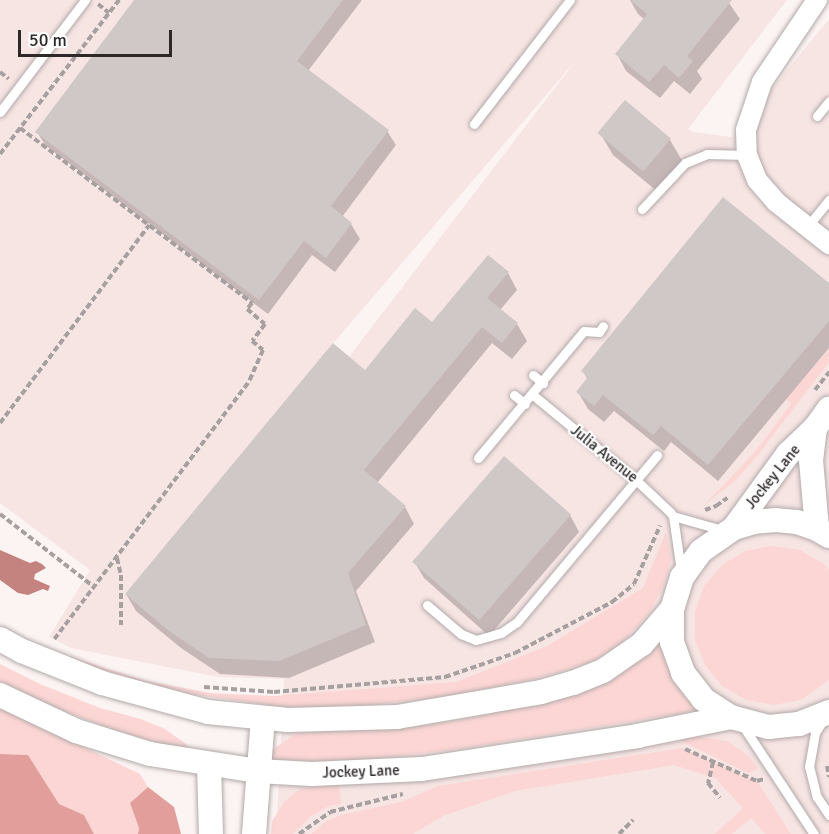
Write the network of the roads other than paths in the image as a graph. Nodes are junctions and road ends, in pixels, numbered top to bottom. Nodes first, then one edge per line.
1 (85, 0) edge
2 (570, 0) edge
3 (816, 1) edge
4 (829, 101) edge
5 (0, 111) edge
6 (817, 116) dead end
7 (474, 124) dead end
8 (747, 155) junction
9 (829, 200) edge
10 (642, 209) dead end
11 (807, 227) junction
12 (829, 244) edge
13 (603, 326) dead end
14 (533, 375) dead end
15 (543, 383) junction
16 (514, 395) dead end
17 (532, 395) junction
18 (525, 404) junction
19 (817, 412) edge
20 (657, 454) dead end
21 (478, 458) dead end
22 (635, 479) junction
23 (671, 514) junction
24 (730, 530) junction
25 (823, 532) edge
26 (682, 577) junction
27 (427, 604) dead end
28 (672, 609) junction
29 (0, 639) edge
30 (0, 695) edge
31 (828, 712) edge
32 (262, 718) junction
33 (735, 719) junction
34 (209, 764) junction
35 (257, 771) junction
36 (829, 815) edge
37 (211, 834) edge
38 (254, 834) edge
39 (814, 834) edge

1 - 5 lane
2 - 7 lane
3 - 8 street
4 - 6 lane
8 - 10 lane
8 - 11 street
9 - 11 lane
11 - 12 street
13 - 15 lane
14 - 15 lane
15 - 17 lane
16 - 18 lane
17 - 18 lane
17 - 22 lane, Julia Avenue
18 - 21 lane
19 - 24 street, Jockey Lane
19 - 25 street, Jockey Lane
20 - 22 lane
22 - 23 lane, Julia Avenue
22 - 27 lane
23 - 24 lane, Julia Avenue
23 - 26 lane
24 - 25 street
24 - 26 street
26 - 28 street
28 - 32 street
28 - 33 street
29 - 32 street
30 - 34 street, Jockey Lane
31 - 33 street
31 - 36 lane
32 - 35 street
33 - 35 street, Jockey Lane
33 - 39 lane
34 - 35 street, Jockey Lane
34 - 37 street
35 - 38 street

